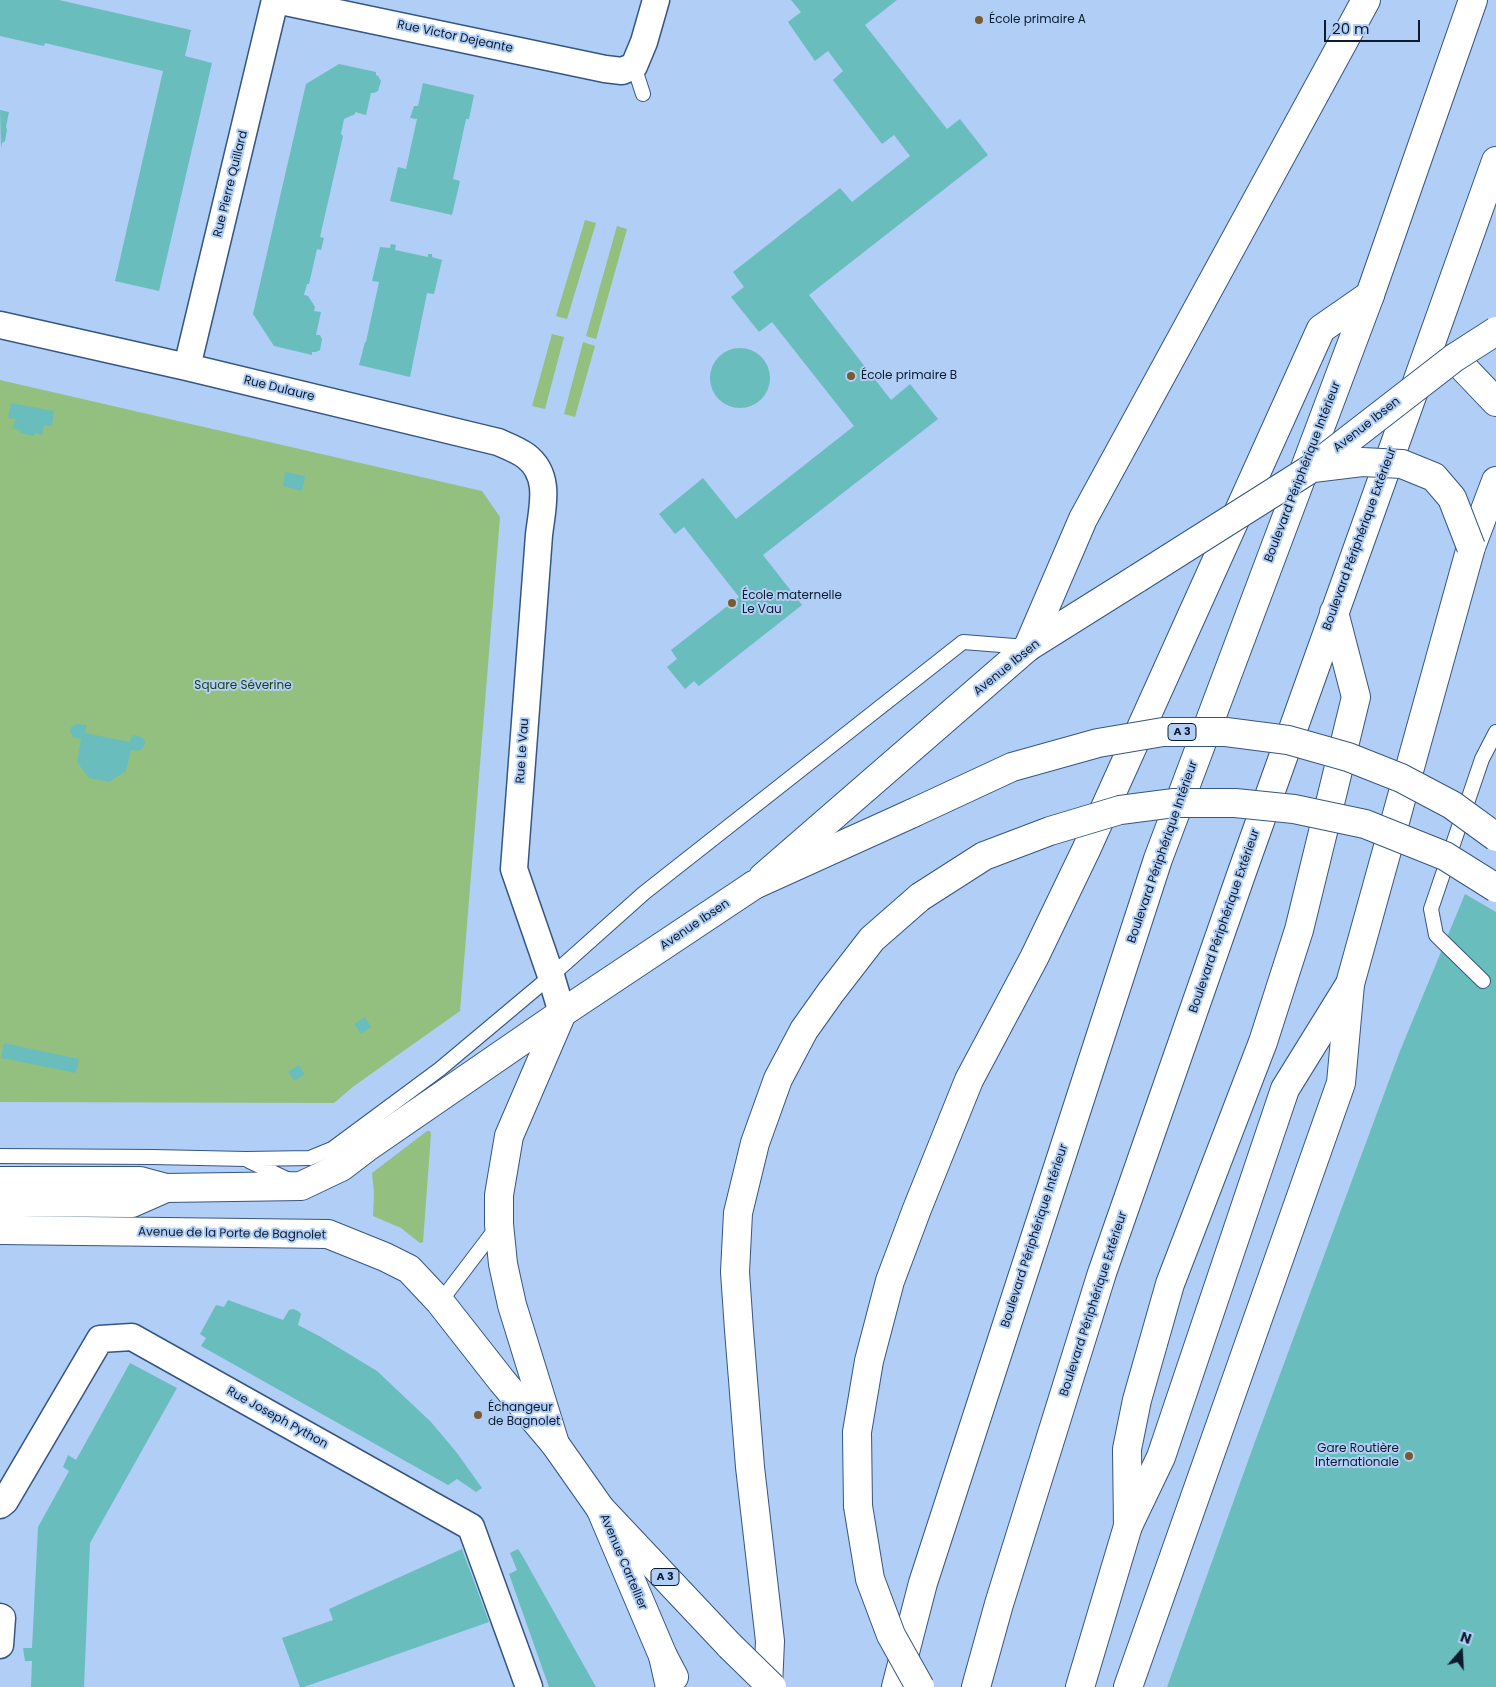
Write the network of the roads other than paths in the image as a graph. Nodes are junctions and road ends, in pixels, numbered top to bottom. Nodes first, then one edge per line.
1 (275, 0) edge
2 (656, 0) edge
3 (1366, 0) edge
4 (1474, 0) edge
5 (634, 66) junction
6 (643, 94) dead end
7 (1496, 161) edge
8 (1370, 295) junction
9 (0, 325) edge
10 (1496, 332) edge
11 (1454, 358) junction
12 (187, 367) junction
13 (1496, 402) edge
14 (1312, 468) junction
15 (543, 480) joint
16 (1496, 481) edge
17 (1471, 547) junction
18 (1334, 612) junction
19 (1028, 648) junction
20 (1496, 732) edge
21 (1496, 837) edge
22 (754, 885) junction
23 (1496, 888) edge
24 (551, 976) junction
25 (1483, 981) dead end
26 (1350, 984) junction
27 (562, 1013) junction
28 (0, 1156) edge
29 (246, 1159) junction
30 (0, 1180) edge
31 (301, 1186) junction
32 (166, 1188) junction
33 (0, 1202) edge
34 (499, 1224) junction
35 (0, 1230) edge
36 (440, 1302) junction
37 (554, 1444) junction
38 (0, 1505) edge
39 (600, 1508) junction
40 (1128, 1526) junction
41 (0, 1618) edge
42 (0, 1645) edge
43 (663, 1656) junction
44 (529, 1687) edge
45 (670, 1687) edge
46 (679, 1687) edge
47 (770, 1687) edge
48 (896, 1687) edge
49 (920, 1687) edge
50 (976, 1687) edge
51 (1080, 1687) edge
52 (1128, 1687) edge

1 - 5 street, Rue Victor Dejeante
1 - 12 street, Rue Pierre Quillard
2 - 5 street
3 - 19 main road
4 - 8 main road, Boulevard Périphérique Intérieur
5 - 6 lane
7 - 18 main road, Boulevard Périphérique Extérieur
8 - 48 main road, Boulevard Périphérique Intérieur
8 - 49 main road, bridge
9 - 12 street, Rue Dulaure
10 - 11 main road, Avenue Ibsen, bridge
11 - 13 main road
11 - 14 main road, Avenue Ibsen, bridge
12 - 15 street, Rue Dulaure
14 - 17 main road, bridge
14 - 19 main road, Avenue Ibsen, bridge
15 - 24 street, Rue Le Vau
16 - 17 main road
17 - 26 main road
18 - 40 main road
18 - 50 main road, Boulevard Périphérique Extérieur
19 - 22 main road, Avenue Ibsen
19 - 24 lane
20 - 25 lane, bridge
21 - 22 main road, A 3, bridge
22 - 27 main road, Avenue Ibsen
23 - 47 main road, bridge
24 - 27 street, Rue Le Vau
24 - 29 lane
26 - 40 main road
26 - 52 main road
27 - 31 main road
27 - 34 main road
28 - 29 lane
29 - 31 lane
30 - 32 main road
31 - 32 main road
32 - 33 main road
34 - 36 lane
34 - 37 main road
35 - 36 main road, Avenue de la Porte de Bagnolet
36 - 37 main road, Avenue de la Porte de Bagnolet
37 - 39 main road, Avenue Cartellier
38 - 44 street, Rue Joseph Python
39 - 43 main road, Avenue Cartellier
39 - 47 main road, A 3, bridge
40 - 51 main road
41 - 42 street
43 - 45 main road
43 - 46 main road, Avenue Cartellier

